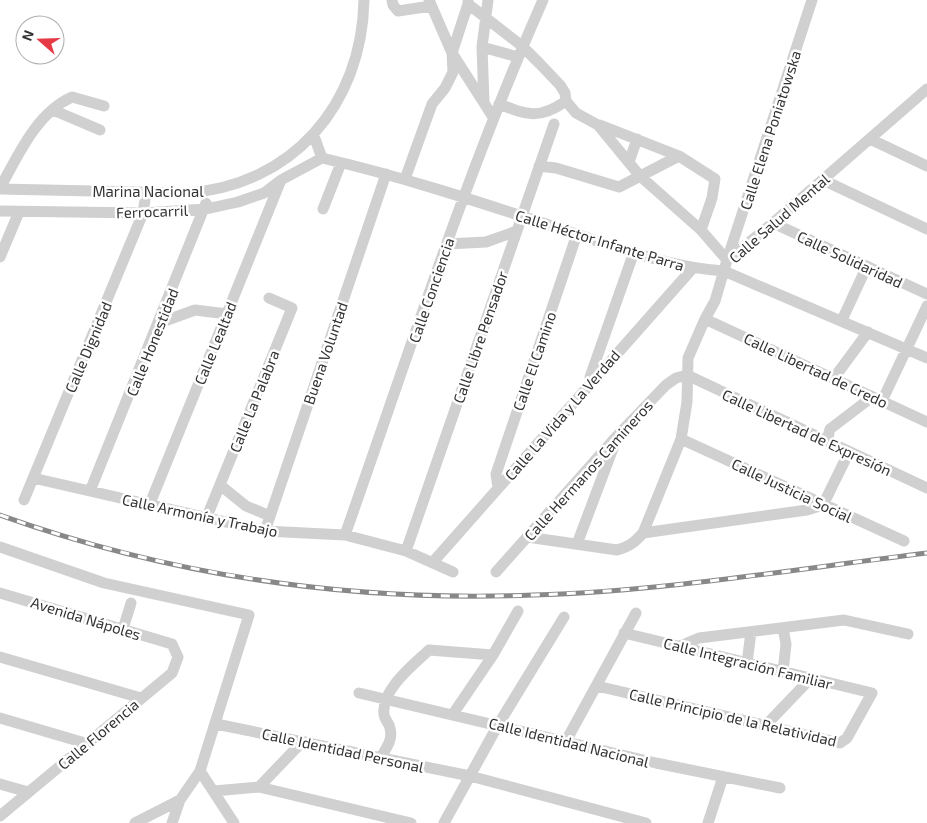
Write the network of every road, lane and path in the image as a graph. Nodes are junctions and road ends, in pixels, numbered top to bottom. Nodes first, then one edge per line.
1 (364, 0) edge
2 (392, 0) edge
3 (488, 0) edge
4 (542, 0) edge
5 (812, 0) edge
6 (468, 2) edge
7 (430, 3) edge
8 (484, 17) junction
9 (482, 47) junction
10 (520, 52) junction
11 (452, 53) junction
12 (924, 96) edge
13 (566, 101) junction
14 (484, 104) junction
15 (499, 104) junction
16 (104, 106) dead end
17 (53, 110) junction
18 (493, 117) junction
19 (554, 124) dead end
20 (598, 125) junction
21 (100, 130) dead end
22 (314, 136) junction
23 (636, 139) junction
24 (870, 139) junction
25 (680, 156) junction
26 (322, 158) junction
27 (628, 162) junction
28 (342, 163) junction
29 (540, 166) junction
30 (927, 166) edge
31 (386, 174) junction
32 (640, 176) junction
33 (405, 179) junction
34 (281, 180) junction
35 (823, 180) junction
36 (0, 189) edge
37 (207, 191) junction
38 (146, 193) junction
39 (463, 199) junction
40 (206, 209) junction
41 (323, 209) dead end
42 (0, 211) edge
43 (19, 212) junction
44 (143, 213) junction
45 (522, 216) junction
46 (773, 224) junction
47 (927, 229) edge
48 (700, 230) junction
49 (517, 231) junction
50 (577, 234) junction
51 (447, 244) junction
52 (634, 252) junction
53 (0, 258) edge
54 (725, 265) junction
55 (868, 266) junction
56 (692, 268) junction
57 (927, 294) edge
58 (269, 298) dead end
59 (927, 306) edge
60 (227, 314) junction
61 (704, 319) junction
62 (842, 320) junction
63 (159, 323) junction
64 (868, 332) junction
65 (906, 349) junction
66 (927, 358) edge
67 (687, 375) junction
68 (834, 378) junction
69 (588, 384) junction
70 (877, 399) junction
71 (927, 422) edge
72 (618, 436) junction
73 (681, 439) junction
74 (827, 441) junction
75 (850, 452) junction
76 (33, 478) junction
77 (220, 485) junction
78 (498, 488) junction
79 (927, 488) edge
80 (90, 491) junction
81 (24, 500) dead end
82 (823, 504) junction
83 (149, 506) junction
84 (270, 516) junction
85 (206, 519) junction
86 (265, 531) junction
87 (643, 533) junction
88 (345, 535) junction
89 (527, 537) junction
90 (904, 541) dead end
91 (577, 544) junction
92 (0, 546) edge
93 (406, 551) junction
94 (433, 562) junction
95 (453, 572) dead end
96 (496, 572) dead end
97 (0, 593) edge
98 (132, 603) dead end
99 (518, 611) dead end
100 (636, 612) dead end
101 (564, 617) dead end
102 (783, 628) junction
103 (123, 629) junction
104 (751, 632) junction
105 (624, 633) junction
106 (908, 634) dead end
107 (172, 644) joint
108 (680, 646) junction
109 (494, 655) junction
110 (0, 657) edge
111 (747, 663) junction
112 (783, 672) junction
113 (811, 678) junction
114 (596, 686) junction
115 (872, 692) joint
116 (359, 693) dead end
117 (141, 698) junction
118 (386, 699) junction
119 (453, 714) junction
120 (0, 718) edge
121 (216, 724) junction
122 (498, 725) junction
123 (766, 725) junction
124 (303, 741) junction
125 (566, 741) junction
126 (85, 743) junction
127 (381, 757) junction
128 (200, 771) junction
129 (470, 776) junction
130 (723, 777) junction
131 (0, 784) edge
132 (259, 787) junction
133 (780, 788) dead end
134 (214, 791) junction
135 (28, 792) junction
136 (180, 800) junction
137 (0, 816) edge
138 (607, 818) edge
139 (134, 823) edge
140 (172, 823) edge
141 (234, 823) edge
142 (411, 823) edge
143 (444, 823) edge
144 (646, 823) edge
145 (708, 823) edge

1 - 22 street, Marina Nacional
2 - 7 street
3 - 8 street
4 - 10 street, Calle Conciencia
5 - 54 street, Calle Elena Poniatowska
6 - 8 street
6 - 11 street
7 - 11 street
8 - 9 street
8 - 10 street
9 - 10 street
9 - 14 street
10 - 13 street
10 - 15 street, Calle Conciencia
11 - 14 street
11 - 33 street
12 - 24 street, Calle Salud Mental
13 - 15 street
13 - 20 street
14 - 18 street
15 - 18 street, Calle Conciencia
16 - 17 street
17 - 21 street
17 - 36 street
18 - 39 street, Calle Conciencia
19 - 29 street, Calle Libre Pensador
20 - 23 street
20 - 27 street
22 - 26 street
22 - 37 street, Marina Nacional
23 - 25 street
23 - 27 street
24 - 30 street
24 - 35 street, Calle Salud Mental
25 - 32 street
25 - 48 street
26 - 28 street, Calle Héctor Infante Parra
26 - 34 street, Ferrocarril
27 - 32 street
28 - 31 street, Calle Héctor Infante Parra
28 - 41 street
29 - 32 street
29 - 45 street, Calle Libre Pensador
31 - 33 street, Calle Héctor Infante Parra
31 - 84 street, Buena Voluntad
32 - 48 street
33 - 39 street, Calle Héctor Infante Parra
34 - 40 street, Ferrocarril
34 - 60 street, Calle Lealtad
35 - 46 street, Calle Salud Mental
35 - 47 street
36 - 38 street, Marina Nacional
37 - 38 street, Marina Nacional
37 - 40 street, Calle Honestidad
38 - 44 street, Calle Dignidad
39 - 45 street, Calle Héctor Infante Parra
39 - 51 street, Calle Conciencia
40 - 44 street, Ferrocarril
40 - 63 street, Calle Honestidad
42 - 43 street, Ferrocarril
43 - 44 street, Ferrocarril
43 - 53 street
44 - 76 street, Calle Dignidad
45 - 49 street, Calle Libre Pensador
45 - 50 street, Calle Héctor Infante Parra
46 - 54 street, Calle Salud Mental
46 - 55 street, Calle Solidaridad
48 - 54 street
49 - 51 street
49 - 93 street, Calle Libre Pensador
50 - 52 street, Calle Héctor Infante Parra
50 - 78 street, Calle El Camino
51 - 88 street, Calle Conciencia
52 - 56 street, Calle Héctor Infante Parra
52 - 69 street
54 - 56 street, Calle Héctor Infante Parra
54 - 61 street, Calle Salud Mental
54 - 62 street, Calle Héctor Infante Parra
55 - 57 street, Calle Solidaridad
55 - 62 street
56 - 69 street, Calle La Vida y La Verdad
58 - 77 street, Calle La Palabra
59 - 65 street
60 - 63 street
60 - 83 street, Calle Lealtad
61 - 67 street, Calle Salud Mental
61 - 68 street, Calle Libertad de Credo
62 - 64 street, Calle Héctor Infante Parra
63 - 80 street, Calle Honestidad
64 - 65 street, Calle Héctor Infante Parra
64 - 68 street
65 - 66 street, Calle Héctor Infante Parra
65 - 70 street
67 - 72 street, Calle Hermanos Camineros
67 - 73 street, Calle Salud Mental
67 - 74 street, Calle Libertad de Expresión
68 - 70 street, Calle Libertad de Credo
69 - 78 street, Calle La Vida y La Verdad
70 - 71 street, Calle Libertad de Credo
70 - 74 street
72 - 89 street, Calle Hermanos Camineros
72 - 91 street
73 - 82 street, Calle Justicia Social
73 - 87 street, Calle Salud Mental
74 - 75 street, Calle Libertad de Expresión
75 - 79 street, Calle Libertad de Expresión
75 - 82 street
76 - 80 street, Calle Armonía y Trabajo
76 - 81 street, Calle Dignidad
77 - 84 street
77 - 85 street, Calle La Palabra
78 - 94 street, Calle La Vida y La Verdad
80 - 83 street, Calle Armonía y Trabajo
82 - 87 street
82 - 90 street, Calle Justicia Social
83 - 85 street, Calle Armonía y Trabajo
84 - 86 street, Buena Voluntad
85 - 86 street, Calle Armonía y Trabajo
86 - 88 street, Calle Armonía y Trabajo
87 - 91 street, Calle Salud Mental
88 - 93 street, Calle Armonía y Trabajo
89 - 91 street
89 - 96 street, Calle Hermanos Camineros
92 - 121 street
93 - 94 street, Calle Armonía y Trabajo
94 - 95 street, Calle Armonía y Trabajo
97 - 103 street, Avenida Nápoles
98 - 103 street
99 - 109 street
100 - 105 street
101 - 122 street
102 - 104 street
102 - 106 street
102 - 112 street
103 - 107 street, Avenida Nápoles
104 - 108 street
104 - 111 street
105 - 108 street, Calle Integración Familiar
105 - 114 street
107 - 117 street, Calle Florencia
108 - 111 street, Calle Integración Familiar
109 - 118 street
109 - 119 street
110 - 117 street
111 - 112 street, Calle Integración Familiar
112 - 113 street, Calle Integración Familiar
113 - 115 street, Calle Integración Familiar
113 - 123 street
114 - 123 street, Calle Principio de la Relatividad
114 - 125 street
115 - 123 street, Calle Principio de la Relatividad
116 - 118 street, Calle Identidad Nacional
117 - 126 street, Calle Florencia
118 - 119 street, Calle Identidad Nacional
118 - 127 street
119 - 122 street, Calle Identidad Nacional
120 - 126 street
121 - 124 street, Calle Identidad Personal
121 - 128 street
122 - 125 street, Calle Identidad Nacional
122 - 129 street
124 - 127 street, Calle Identidad Personal
124 - 132 street
125 - 130 street, Calle Identidad Nacional
126 - 135 street, Calle Florencia
127 - 129 street, Calle Identidad Personal
128 - 134 street
128 - 136 street
129 - 138 street, Calle Identidad Personal
129 - 143 street
130 - 133 street, Calle Identidad Nacional
130 - 145 street
131 - 135 street
132 - 134 street
132 - 142 street
134 - 141 street
135 - 137 street, Calle Florencia
136 - 139 street
136 - 140 street
138 - 144 street, Calle Identidad Personal

